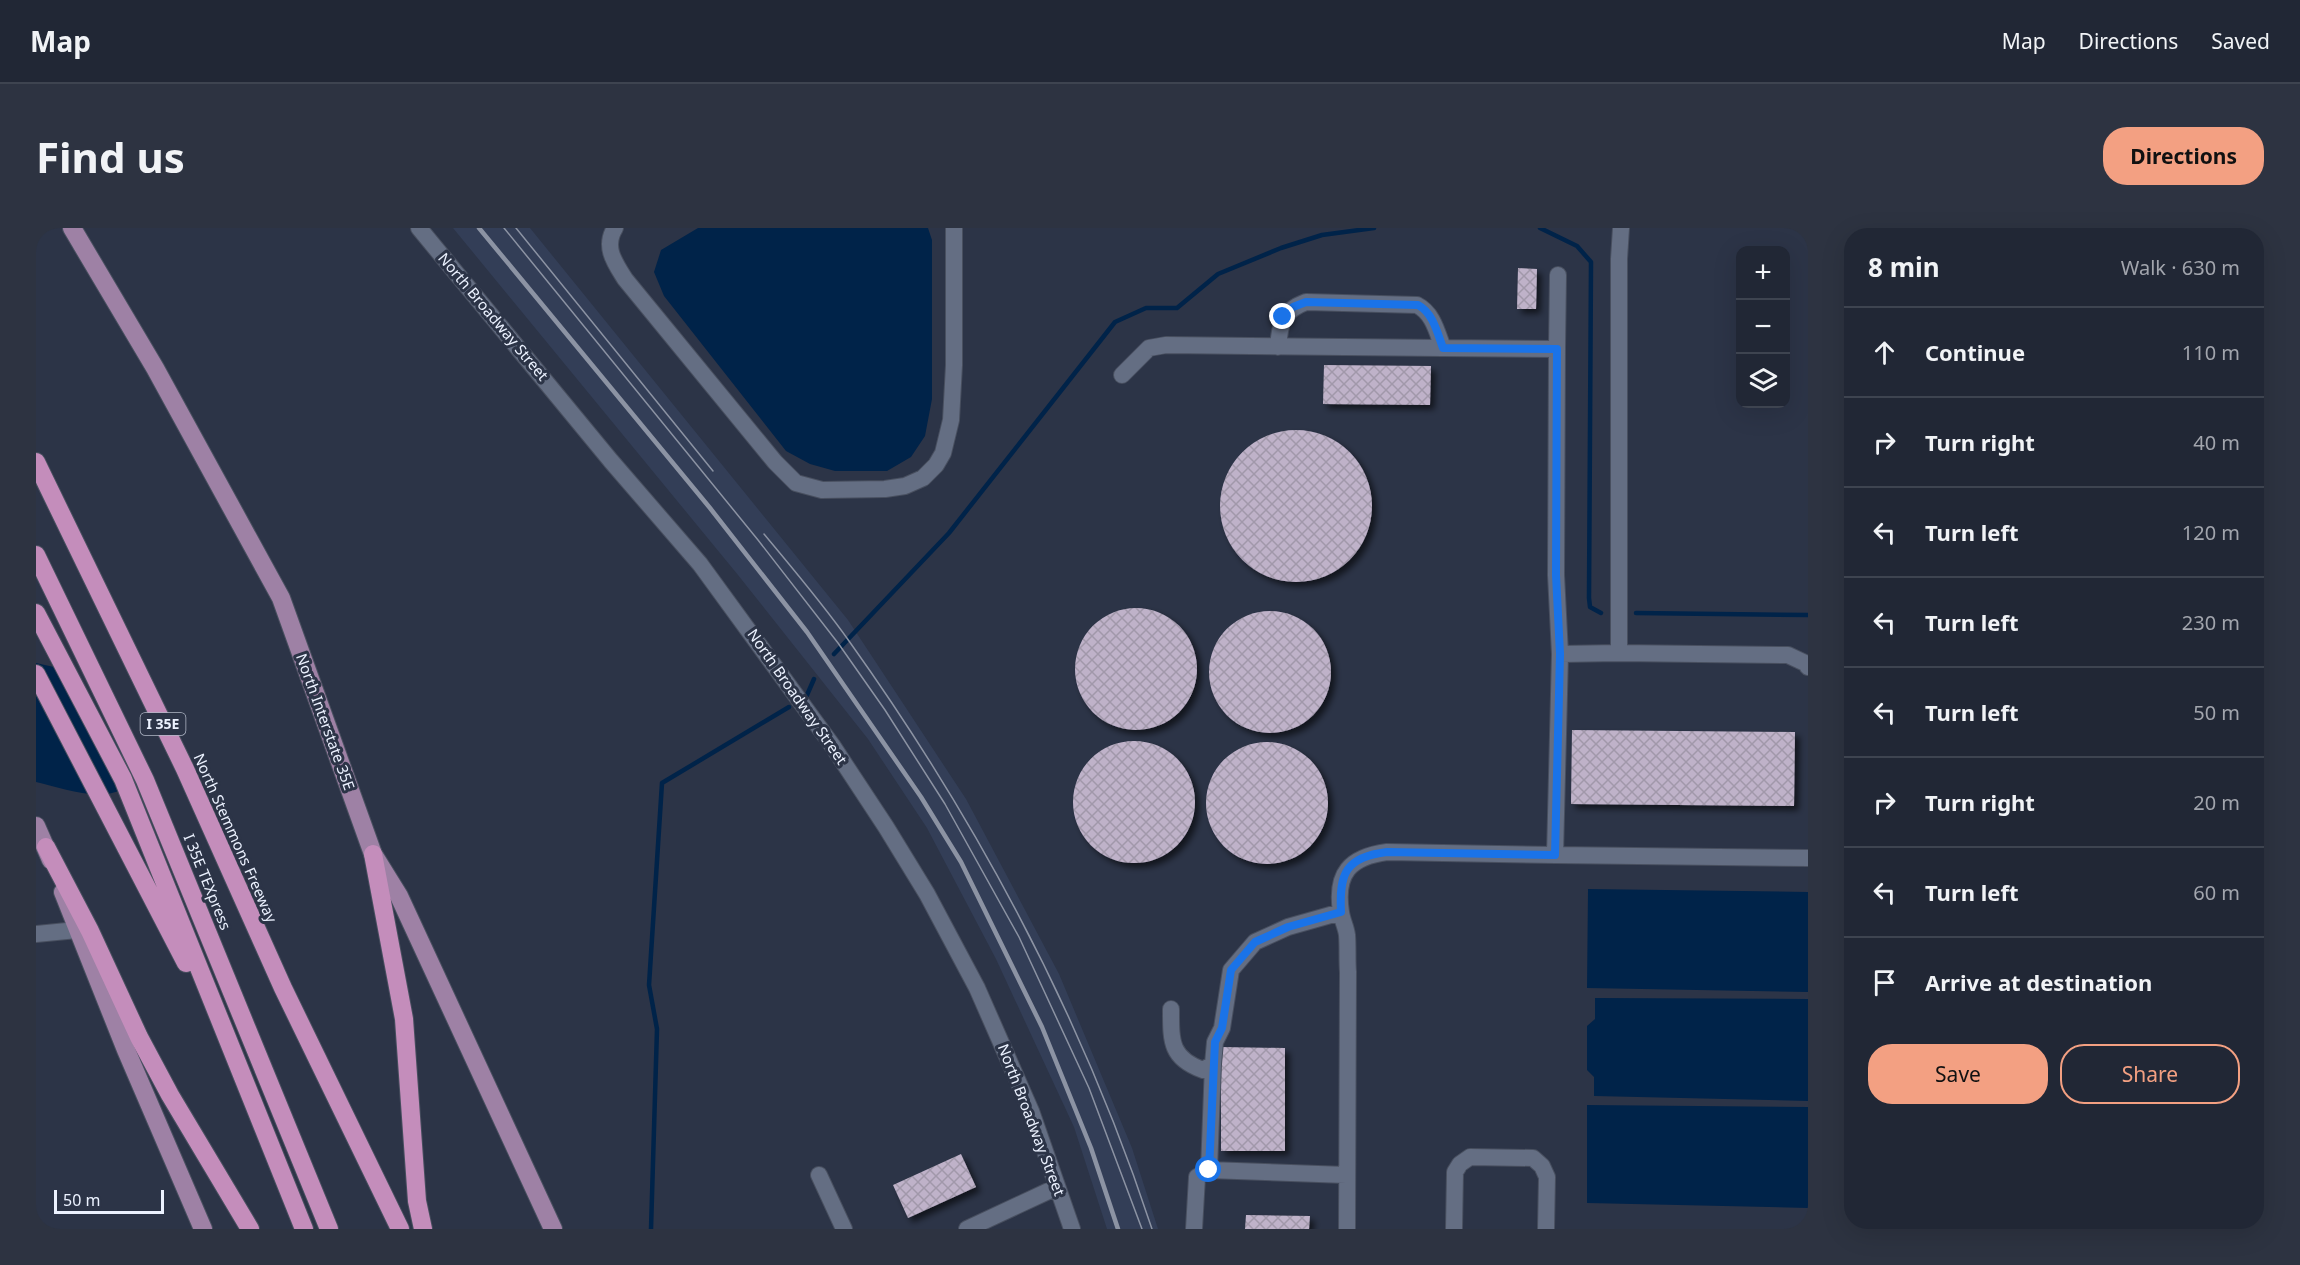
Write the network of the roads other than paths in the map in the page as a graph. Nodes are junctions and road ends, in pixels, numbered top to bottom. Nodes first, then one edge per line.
1 (72, 228) edge
2 (419, 228) edge
3 (615, 228) edge
4 (954, 228) edge
5 (1621, 228) edge
6 (1558, 275) dead end
7 (1278, 347) junction
8 (1443, 348) junction
9 (1557, 349) junction
10 (1122, 375) dead end
11 (36, 462) edge
12 (36, 555) edge
13 (36, 613) edge
14 (1619, 653) junction
15 (1560, 654) junction
16 (1807, 664) edge
17 (36, 674) edge
18 (36, 826) edge
19 (46, 847) junction
20 (373, 854) junction
21 (1555, 855) junction
22 (1808, 858) edge
23 (1341, 912) junction
24 (77, 930) junction
25 (36, 934) edge
26 (1171, 1009) dead end
27 (226, 1037) junction
28 (1213, 1064) junction
29 (1209, 1170) junction
30 (819, 1175) dead end
31 (1346, 1175) junction
32 (1057, 1186) junction
33 (203, 1229) edge
34 (250, 1229) edge
35 (304, 1229) edge
36 (329, 1229) edge
37 (399, 1229) edge
38 (423, 1229) edge
39 (553, 1229) edge
40 (844, 1229) edge
41 (967, 1229) edge
42 (1072, 1229) edge
43 (1194, 1229) edge
44 (1347, 1229) edge
45 (1454, 1229) edge
46 (1546, 1229) edge

1 - 20 main road, North Interstate 35E
2 - 32 street, North Broadway Street
3 - 4 street
5 - 14 street
6 - 9 street
7 - 8 street
7 - 8 street
7 - 10 street
8 - 9 street
9 - 15 street
11 - 37 highway, North Stemmons Freeway / I 35E
12 - 36 highway, I 35E TEXpress
13 - 27 highway
14 - 15 street
14 - 16 street
15 - 21 street
17 - 27 highway
18 - 19 main road
19 - 24 main road
19 - 34 highway
20 - 38 highway
20 - 39 main road, North Interstate 35E
21 - 22 street
21 - 23 street
23 - 28 street
23 - 31 street
24 - 25 street
24 - 33 main road
26 - 28 street
27 - 35 highway
28 - 29 street
29 - 31 street
29 - 43 street
30 - 40 street
31 - 44 street
32 - 41 street
32 - 42 street, North Broadway Street
45 - 46 street

